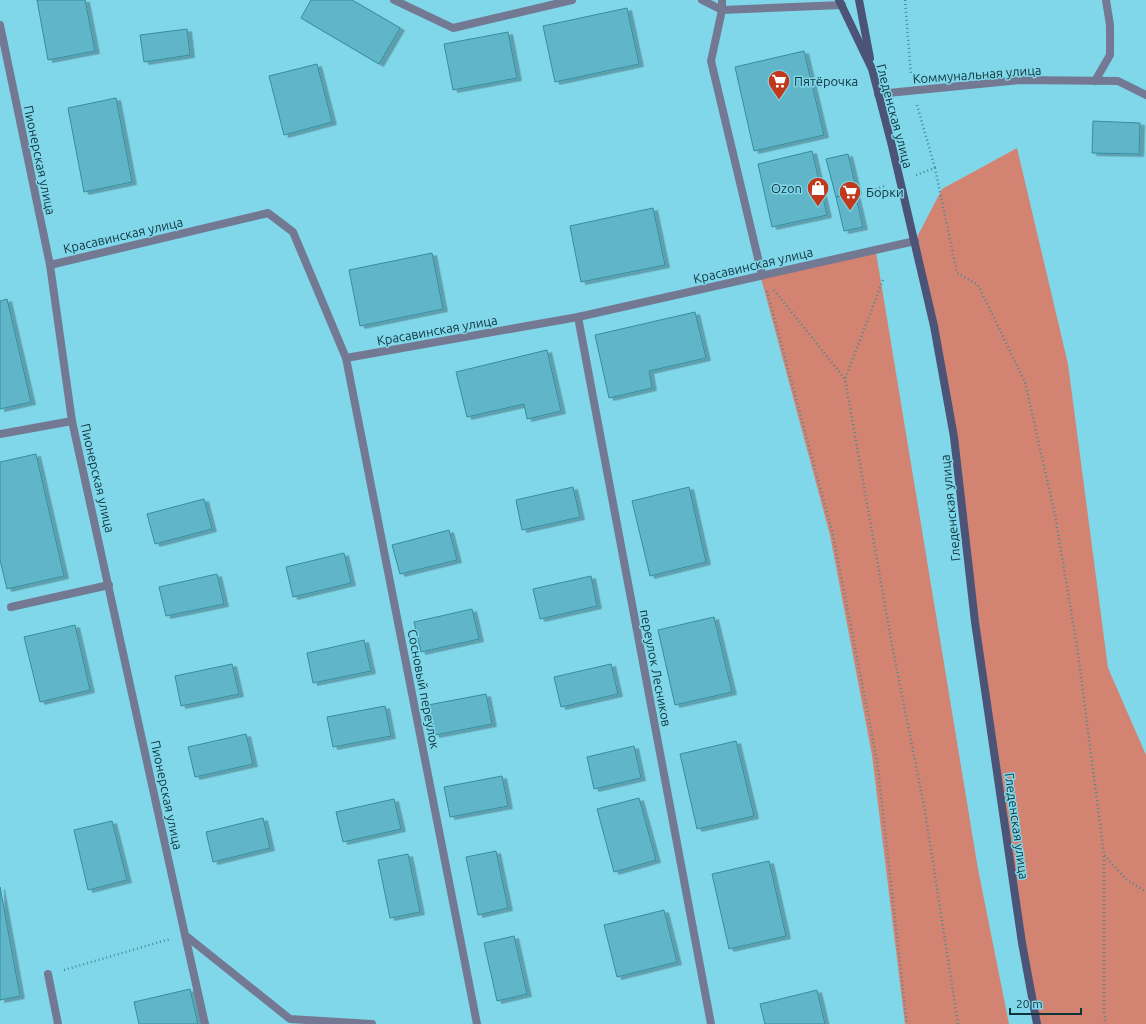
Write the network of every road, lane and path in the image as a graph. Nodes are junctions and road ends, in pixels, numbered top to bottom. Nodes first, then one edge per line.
1 (394, 0) edge
2 (572, 0) edge
3 (702, 0) edge
4 (721, 0) edge
5 (859, 0) edge
6 (1106, 0) edge
7 (840, 2) edge
8 (722, 10) junction
9 (0, 24) edge
10 (872, 69) junction
11 (1094, 81) junction
12 (878, 94) junction
13 (1146, 95) edge
14 (900, 181) junction
15 (868, 192) dead end
16 (914, 241) junction
17 (50, 265) junction
18 (762, 275) junction
19 (883, 280) dead end
20 (578, 317) junction
21 (346, 358) junction
22 (845, 379) junction
23 (72, 421) junction
24 (0, 434) edge
25 (110, 585) junction
26 (11, 607) dead end
27 (1104, 855) junction
28 (1146, 892) edge
29 (185, 935) junction
30 (48, 974) joint
31 (907, 1023) edge
32 (58, 1024) edge
33 (204, 1024) edge
34 (372, 1024) edge
35 (477, 1024) edge
36 (711, 1024) edge
37 (958, 1024) edge
38 (1037, 1024) edge
39 (1106, 1024) edge

1 - 2 street
3 - 8 street
4 - 8 street
5 - 10 main road
6 - 11 street
7 - 8 street
7 - 10 main road, Гледенская улица
8 - 18 street
9 - 17 street, Пионерская улица
10 - 12 main road, Гледенская улица
11 - 12 street, Коммунальная улица
11 - 13 street, Коммунальная улица
12 - 14 main road, Гледенская улица
14 - 15 path
14 - 16 main road, Гледенская улица
14 - 27 path
16 - 18 street, Красавинская улица
16 - 38 main road, Гледенская улица
17 - 21 street, Красавинская улица
17 - 23 street, Пионерская улица
18 - 20 street, Красавинская улица
18 - 22 path
18 - 31 path
19 - 22 path
20 - 21 street, Красавинская улица
20 - 36 street, переулок Лесников
21 - 35 street, Сосновый переулок
22 - 37 path
23 - 24 street
23 - 25 street, Пионерская улица
25 - 26 street
25 - 29 street, Пионерская улица
27 - 28 path
27 - 39 path
29 - 30 path
29 - 33 street, Пионерская улица
29 - 34 street
30 - 32 street

